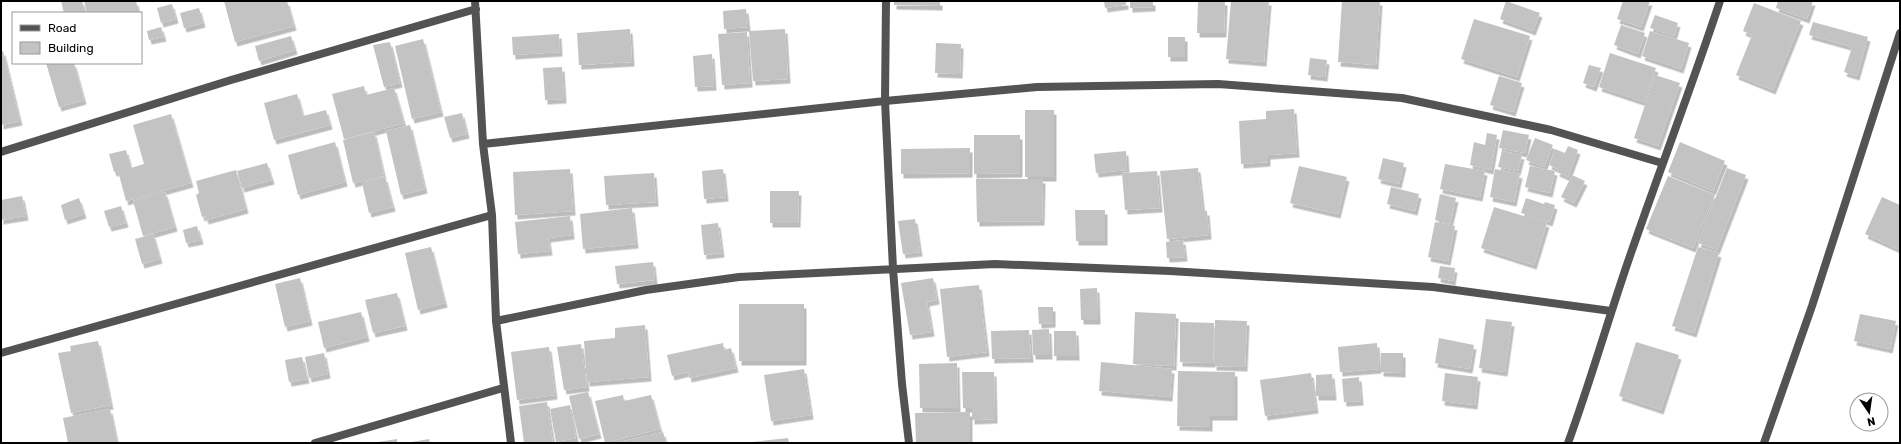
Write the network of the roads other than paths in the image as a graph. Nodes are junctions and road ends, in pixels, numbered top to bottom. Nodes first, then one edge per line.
1 (886, 1) edge
2 (1720, 1) edge
3 (475, 5) edge
4 (1900, 33) edge
5 (885, 101) junction
6 (483, 144) junction
7 (1, 152) edge
8 (1662, 163) junction
9 (492, 215) junction
10 (893, 269) junction
11 (1611, 311) junction
12 (496, 321) junction
13 (1, 353) edge
14 (503, 388) junction
15 (315, 443) edge
16 (511, 443) edge
17 (909, 443) edge
18 (1568, 443) edge
19 (1764, 443) edge

1 - 5 street
2 - 8 street
3 - 6 street
3 - 7 street
4 - 19 street
5 - 6 street
5 - 8 street
5 - 10 street
6 - 9 street
8 - 11 street
9 - 12 street
9 - 13 street
10 - 11 street
10 - 12 street
10 - 17 street
11 - 18 street
12 - 14 street
14 - 15 street
14 - 16 street

